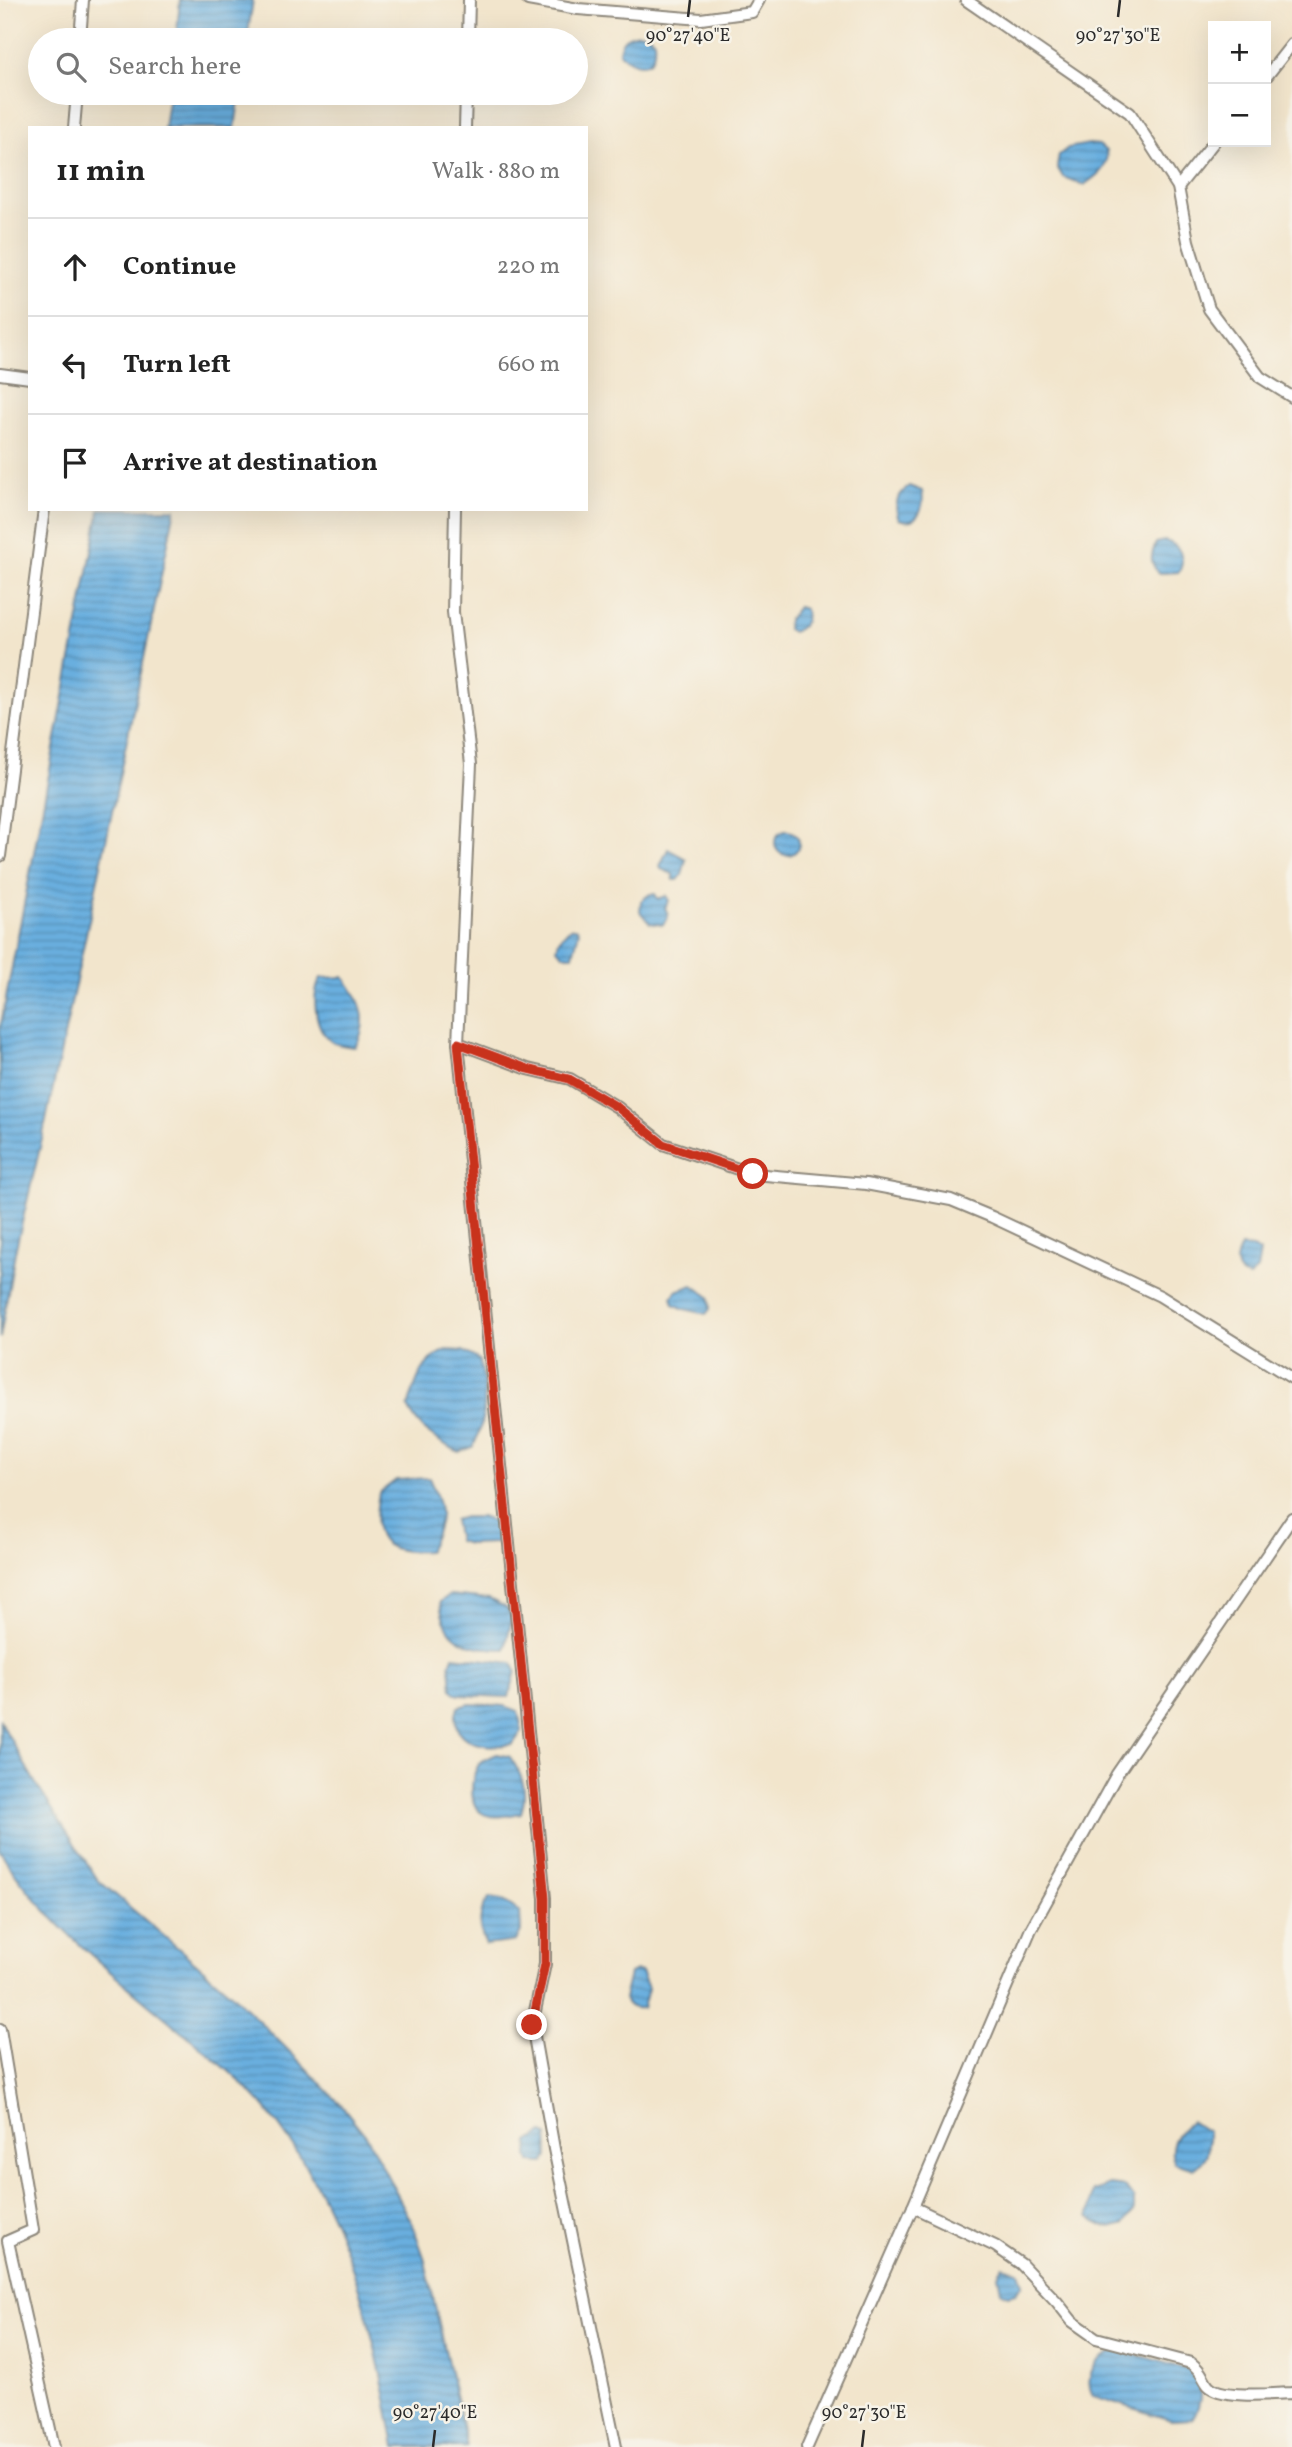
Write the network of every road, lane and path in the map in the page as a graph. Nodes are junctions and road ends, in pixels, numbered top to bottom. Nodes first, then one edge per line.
1 (83, 0) edge
2 (469, 0) edge
3 (528, 0) edge
4 (759, 0) edge
5 (966, 0) edge
6 (81, 28) edge
7 (468, 28) edge
8 (1292, 44) edge
9 (1271, 71) edge
10 (76, 105) edge
11 (466, 105) edge
12 (74, 126) edge
13 (465, 126) edge
14 (1210, 147) edge
15 (1178, 187) junction
16 (0, 374) edge
17 (28, 378) edge
18 (1292, 397) edge
19 (44, 511) edge
20 (455, 511) edge
21 (0, 856) edge
22 (458, 1043) junction
23 (1292, 1378) edge
24 (1292, 1518) edge
25 (0, 2029) edge
26 (913, 2207) junction
27 (1292, 2393) edge
28 (54, 2447) edge
29 (615, 2447) edge
30 (807, 2447) edge

1 - 6 street
2 - 7 street
3 - 4 street
5 - 15 street
8 - 9 street
10 - 12 street
11 - 13 street
14 - 15 street
15 - 18 street
16 - 17 street
19 - 21 street
20 - 22 street
22 - 23 street
22 - 29 street
24 - 26 street
25 - 28 street
26 - 27 street
26 - 30 street

